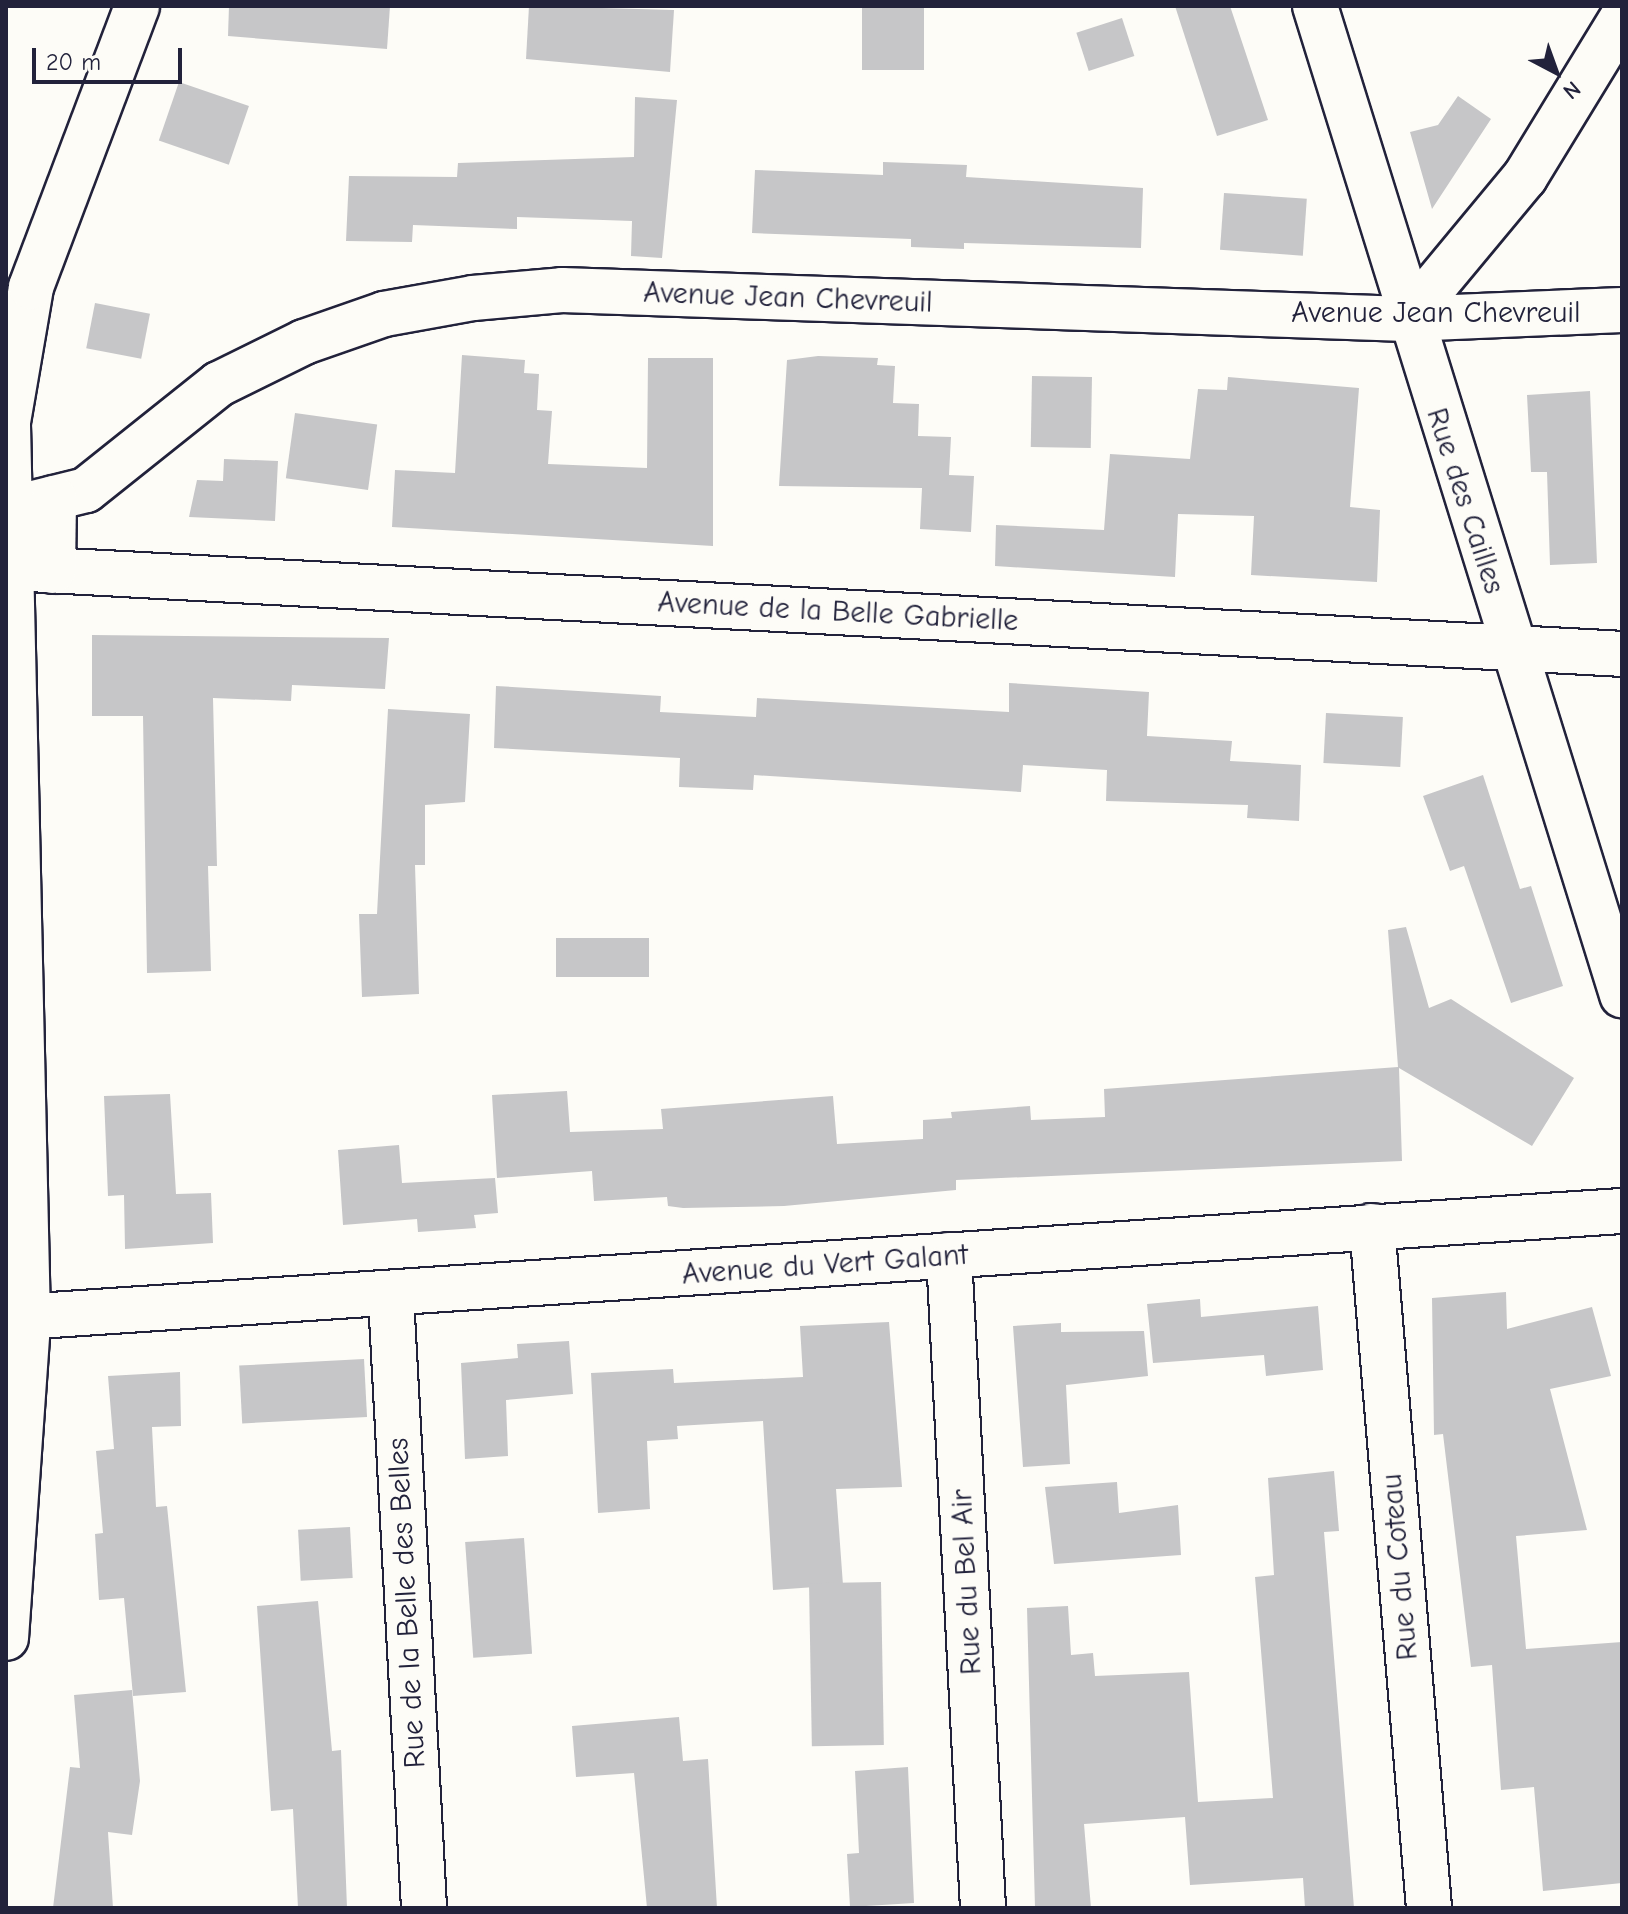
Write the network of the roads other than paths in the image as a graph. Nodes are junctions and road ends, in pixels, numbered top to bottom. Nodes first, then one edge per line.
1 (137, 6) edge
2 (1315, 6) edge
3 (1622, 18) edge
4 (1622, 310) edge
5 (1407, 319) junction
6 (54, 498) junction
7 (9, 509) junction
8 (10, 568) junction
9 (53, 571) junction
10 (1512, 646) junction
11 (1622, 654) edge
12 (12, 867) edge
13 (1622, 995) edge
14 (1622, 1211) edge
15 (1372, 1226) junction
16 (949, 1255) junction
17 (391, 1298) junction
18 (17, 1319) edge
19 (6, 1638) edge
20 (424, 1908) edge
21 (983, 1908) edge
22 (1429, 1908) edge

1 - 7 street
2 - 5 street, Rue des Cailles
3 - 5 street
4 - 5 street, Avenue Jean Chevreuil
5 - 6 street, Avenue Jean Chevreuil
5 - 10 street, Rue des Cailles
6 - 7 street, Avenue Jean Chevreuil
6 - 9 street
7 - 8 street
8 - 9 street, Avenue de la Belle Gabrielle
8 - 12 street
9 - 10 street, Avenue de la Belle Gabrielle
10 - 11 street, Avenue de la Belle Gabrielle
10 - 13 street, Rue des Cailles
12 - 18 street
14 - 15 street, Avenue du Vert Galant
15 - 16 street, Avenue du Vert Galant
15 - 22 street, Rue du Coteau
16 - 17 street, Avenue du Vert Galant
16 - 21 street, Rue du Bel Air
17 - 18 street, Avenue du Vert Galant
17 - 20 street, Rue de la Belle des Belles
18 - 19 street

